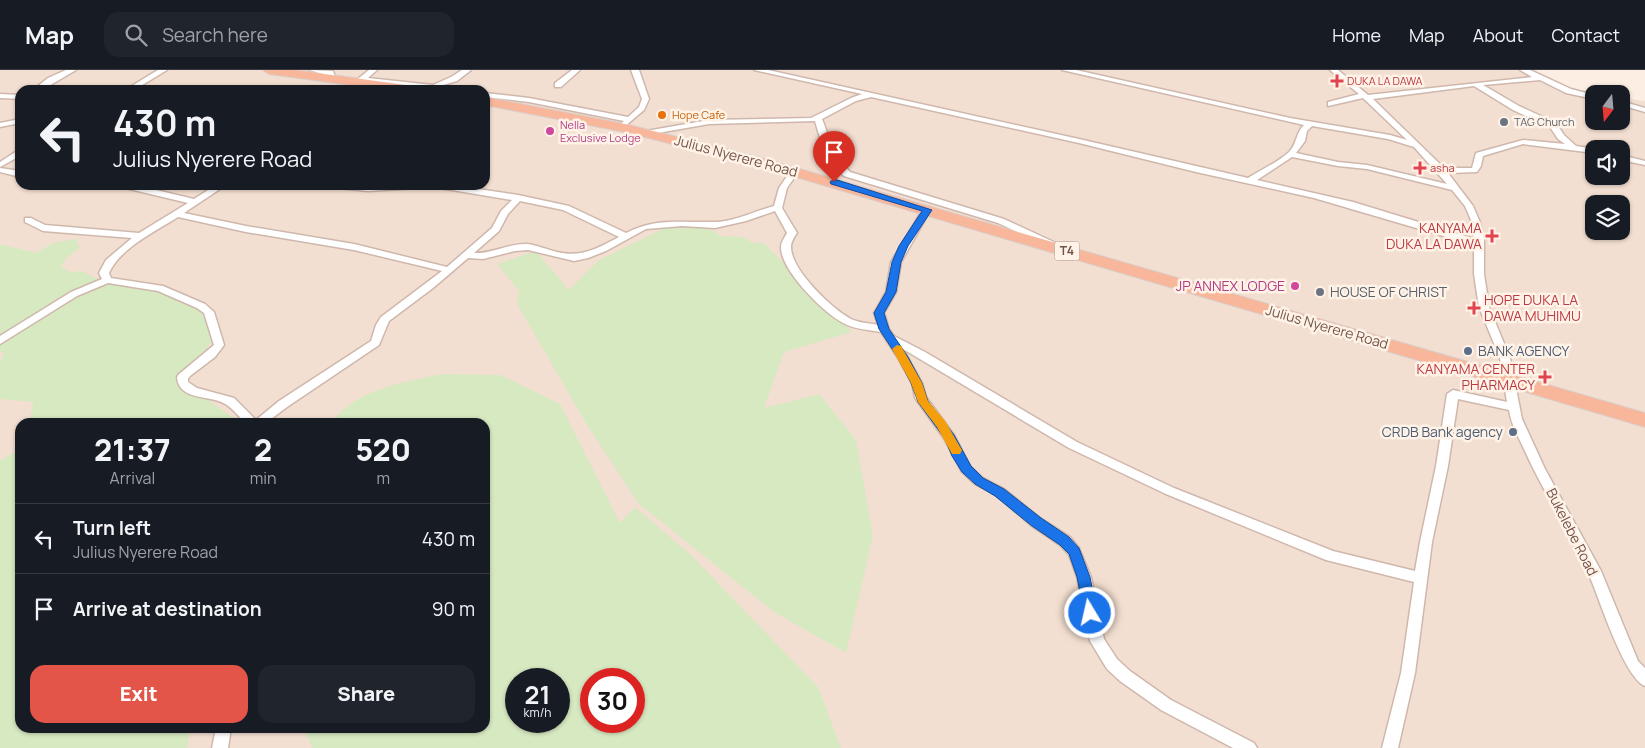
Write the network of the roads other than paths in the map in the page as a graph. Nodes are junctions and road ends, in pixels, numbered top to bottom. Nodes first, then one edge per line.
1 (72, 70) edge
2 (163, 70) edge
3 (269, 70) edge
4 (313, 70) edge
5 (373, 70) edge
6 (467, 70) edge
7 (576, 70) edge
8 (635, 70) edge
9 (758, 70) edge
10 (1066, 70) edge
11 (1334, 70) edge
12 (1524, 70) edge
13 (1541, 78) junction
14 (332, 79) junction
15 (356, 84) edge
16 (1474, 84) junction
17 (44, 85) edge
18 (138, 85) edge
19 (392, 85) edge
20 (433, 85) edge
21 (558, 85) dead end
22 (872, 95) junction
23 (1585, 95) edge
24 (0, 96) edge
25 (490, 96) edge
26 (1366, 96) junction
27 (15, 97) edge
28 (490, 102) edge
29 (1331, 104) dead end
30 (1630, 106) edge
31 (1645, 110) edge
32 (818, 118) junction
33 (15, 122) edge
34 (625, 124) junction
35 (1310, 124) junction
36 (0, 125) edge
37 (646, 133) junction
38 (1417, 147) junction
39 (1574, 148) junction
40 (1585, 150) edge
41 (1291, 154) junction
42 (15, 156) edge
43 (1630, 160) edge
44 (1645, 163) edge
45 (0, 165) edge
46 (0, 170) edge
47 (795, 171) junction
48 (1442, 171) junction
49 (15, 173) edge
50 (1250, 181) junction
51 (1455, 188) junction
52 (145, 190) edge
53 (214, 190) edge
54 (466, 190) edge
55 (518, 198) junction
56 (196, 202) junction
57 (778, 208) junction
58 (927, 210) junction
59 (178, 214) junction
60 (28, 220) dead end
61 (139, 236) junction
62 (625, 236) junction
63 (1478, 243) junction
64 (1064, 250) junction
65 (466, 255) junction
66 (449, 270) junction
67 (107, 280) junction
68 (887, 334) junction
69 (0, 341) edge
70 (1510, 380) junction
71 (1514, 407) junction
72 (247, 418) edge
73 (265, 418) edge
74 (1645, 420) edge
75 (1421, 578) junction
76 (1639, 666) edge
77 (1645, 679) edge
78 (223, 733) edge
79 (220, 748) edge
80 (1249, 748) edge
81 (1390, 748) edge

1 - 17 street
2 - 18 street
3 - 14 highway
4 - 14 street
5 - 15 street
6 - 20 street
7 - 21 street
8 - 34 street
9 - 22 street
10 - 35 street
11 - 26 street, Bukelebe Road
12 - 13 street
13 - 16 street
13 - 23 street
14 - 15 highway
15 - 19 street
16 - 26 street
16 - 39 street
22 - 32 street
22 - 50 street
24 - 27 street
25 - 34 street
26 - 29 street
26 - 38 street, Bukelebe Road
28 - 34 highway, Julius Nyerere Road / T4
30 - 31 street
32 - 37 street
32 - 64 street
33 - 36 street
34 - 37 highway, Julius Nyerere Road / T4
35 - 38 street
35 - 41 street
37 - 47 highway, Julius Nyerere Road / T4
38 - 48 street, Bukelebe Road
39 - 40 street
39 - 48 street
41 - 50 street
41 - 51 street
42 - 45 street
43 - 44 street
46 - 49 street
47 - 57 street
47 - 58 highway, Julius Nyerere Road / T4
48 - 51 street, Bukelebe Road
50 - 63 street
51 - 63 street, Bukelebe Road
52 - 56 street
53 - 56 street
54 - 55 street
55 - 62 street
55 - 65 street
56 - 59 street
57 - 62 street
57 - 68 street
58 - 64 highway, Julius Nyerere Road / T4
58 - 68 street
59 - 61 street
59 - 66 street
60 - 61 street
61 - 67 street
62 - 65 street
63 - 70 street, Bukelebe Road
64 - 70 highway, Julius Nyerere Road / T4
65 - 66 street
66 - 73 street
67 - 69 street
67 - 72 street
68 - 75 street
68 - 80 street
70 - 71 street, Bukelebe Road
70 - 74 highway, Julius Nyerere Road / T4
71 - 75 street
71 - 76 street, Bukelebe Road
75 - 81 street
76 - 77 street, Bukelebe Road
78 - 79 street

